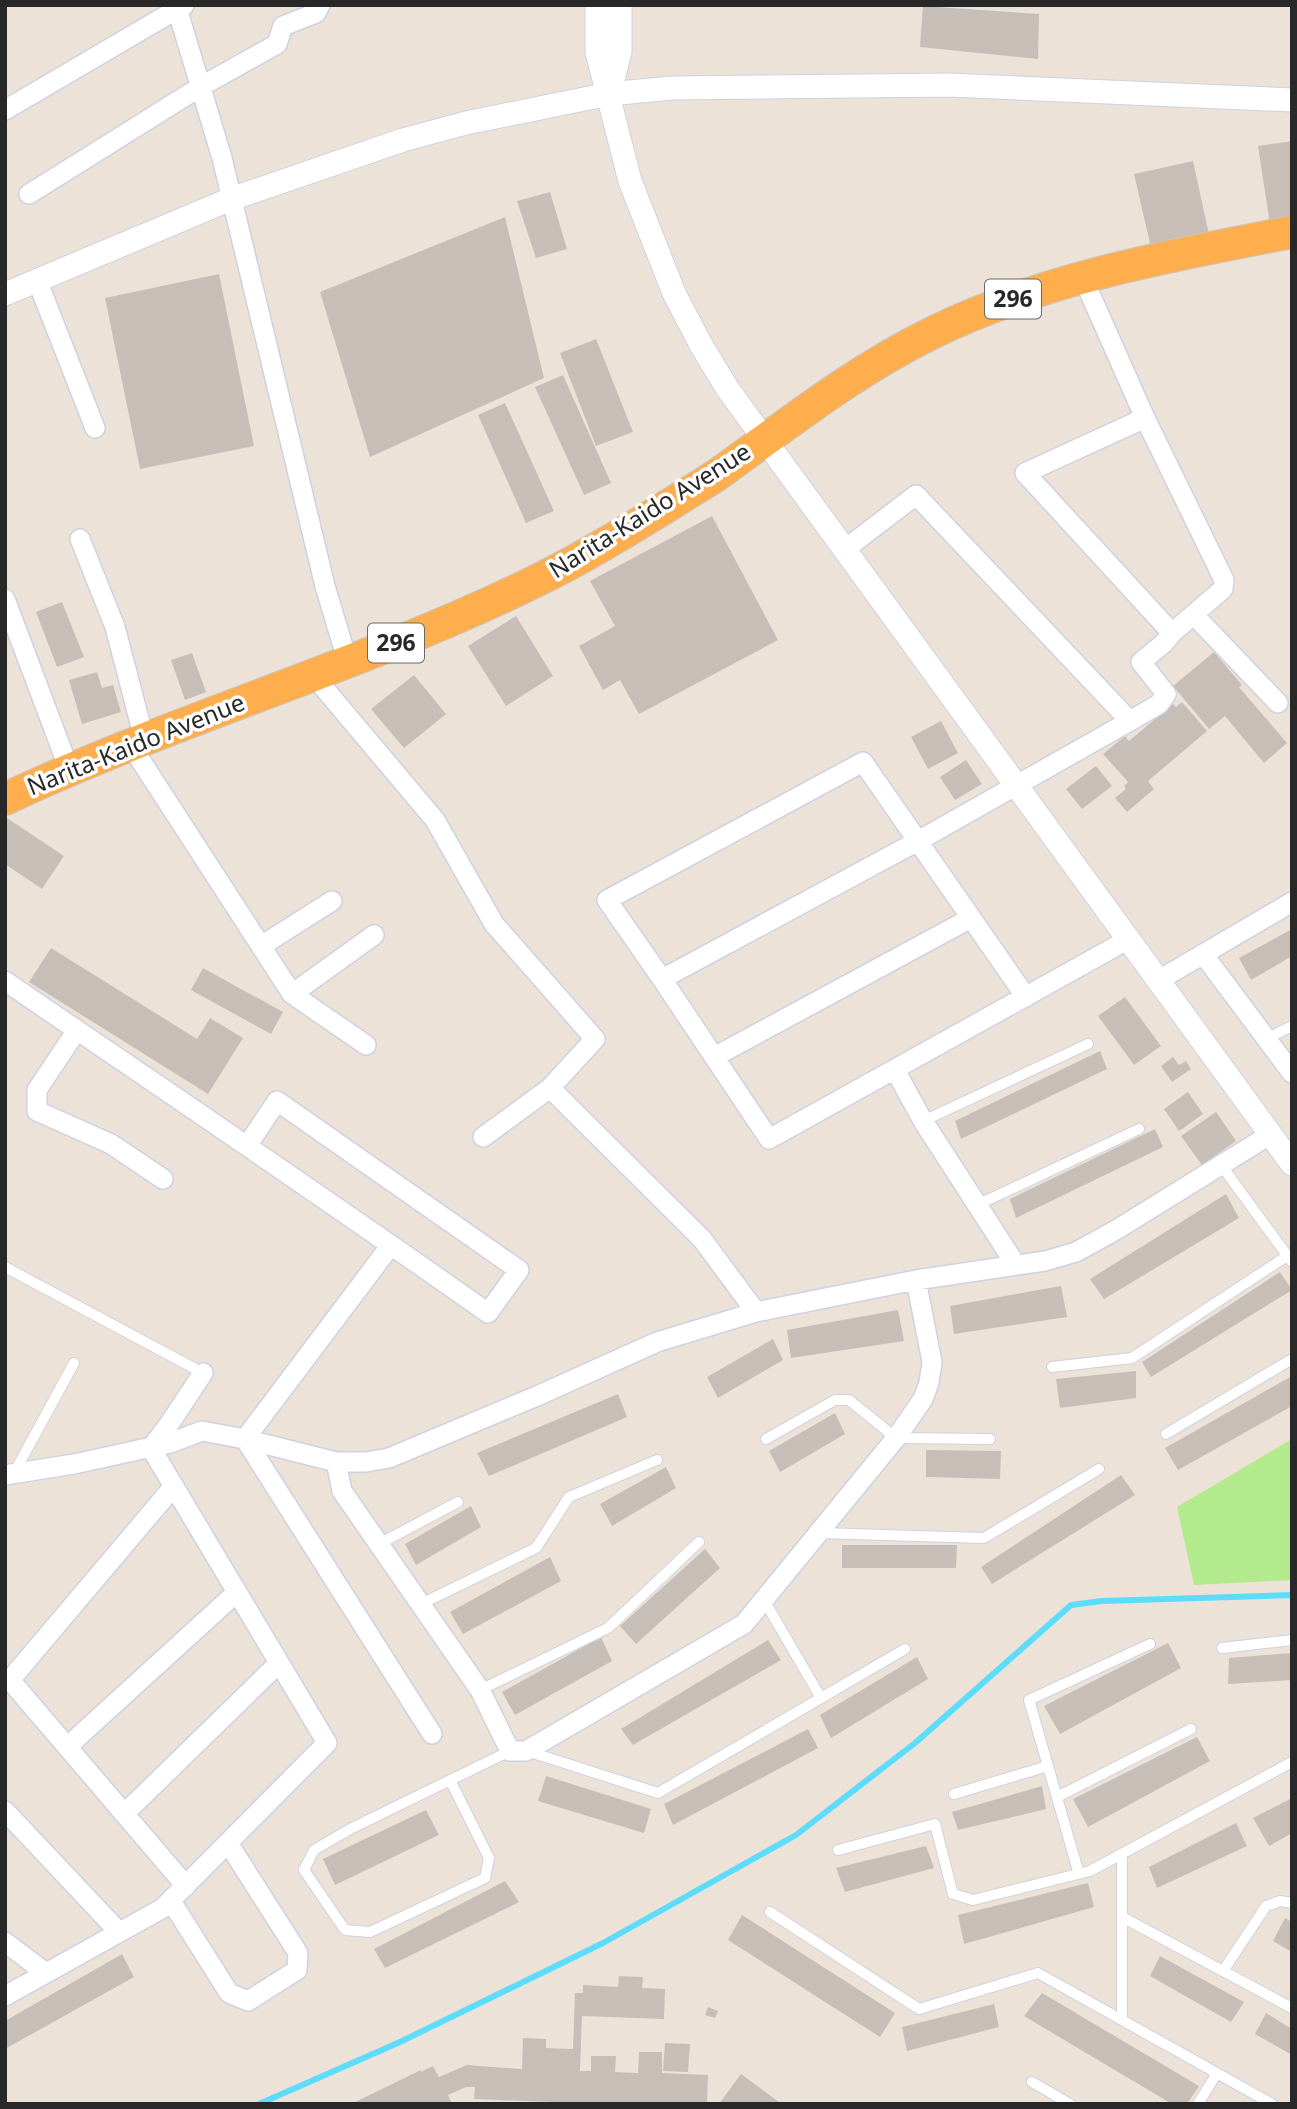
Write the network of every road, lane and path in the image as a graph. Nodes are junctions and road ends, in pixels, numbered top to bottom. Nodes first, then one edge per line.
1 (320, 5) edge
2 (597, 5) edge
3 (620, 5) edge
4 (179, 7) edge
5 (201, 87) junction
6 (609, 94) junction
7 (1292, 100) edge
8 (5, 110) edge
9 (29, 194) dead end
10 (231, 199) junction
11 (1292, 232) edge
12 (1083, 278) junction
13 (37, 280) junction
14 (5, 294) edge
15 (1145, 418) junction
16 (95, 429) dead end
17 (764, 439) junction
18 (80, 539) dead end
19 (844, 550) junction
20 (5, 599) edge
21 (1194, 615) junction
22 (1172, 633) junction
23 (348, 663) junction
24 (313, 675) junction
25 (1278, 704) dead end
26 (1130, 721) junction
27 (137, 741) junction
28 (69, 769) junction
29 (1017, 785) junction
30 (5, 799) edge
31 (918, 841) junction
32 (332, 901) dead end
33 (1292, 902) edge
34 (971, 918) junction
35 (374, 935) dead end
36 (1129, 939) junction
37 (261, 946) junction
38 (1203, 954) junction
39 (662, 979) junction
40 (1159, 980) junction
41 (5, 981) edge
42 (292, 994) junction
43 (1026, 998) junction
44 (1292, 1026) edge
45 (77, 1030) junction
46 (1266, 1039) junction
47 (1088, 1044) dead end
48 (366, 1045) dead end
49 (714, 1057) junction
50 (895, 1070) junction
51 (1292, 1073) edge
52 (550, 1088) junction
53 (923, 1121) junction
54 (1139, 1129) dead end
55 (1271, 1135) junction
56 (482, 1137) dead end
57 (247, 1146) junction
58 (1292, 1164) edge
59 (1221, 1165) junction
60 (163, 1179) dead end
61 (977, 1205) junction
62 (391, 1245) junction
63 (1290, 1259) edge
64 (1016, 1265) junction
65 (5, 1267) edge
66 (916, 1280) junction
67 (756, 1312) junction
68 (1292, 1359) edge
69 (74, 1363) dead end
70 (1052, 1367) dead end
71 (203, 1373) joint
72 (1166, 1433) dead end
73 (896, 1438) junction
74 (245, 1439) junction
75 (766, 1439) dead end
76 (990, 1439) dead end
77 (151, 1448) junction
78 (657, 1460) dead end
79 (336, 1462) junction
80 (1099, 1469) dead end
81 (10, 1475) edge
82 (174, 1486) junction
83 (458, 1503) dead end
84 (818, 1533) junction
85 (699, 1542) dead end
86 (379, 1544) junction
87 (237, 1592) junction
88 (764, 1600) junction
89 (421, 1604) junction
90 (1292, 1640) edge
91 (1150, 1644) dead end
92 (1222, 1647) dead end
93 (905, 1649) dead end
94 (279, 1663) junction
95 (480, 1690) junction
96 (821, 1698) junction
97 (1191, 1729) dead end
98 (432, 1734) dead end
99 (67, 1747) junction
100 (518, 1751) junction
101 (1292, 1762) edge
102 (1048, 1766) junction
103 (450, 1780) junction
104 (954, 1794) dead end
105 (1058, 1797) junction
106 (5, 1811) edge
107 (124, 1814) junction
108 (229, 1843) junction
109 (838, 1850) dead end
110 (1122, 1855) junction
111 (1079, 1874) junction
112 (186, 1886) junction
113 (171, 1901) junction
114 (1292, 1903) edge
115 (770, 1912) dead end
116 (1122, 1917) junction
117 (119, 1932) junction
118 (5, 1942) edge
119 (1223, 1971) junction
120 (46, 1973) junction
121 (5, 1996) edge
122 (1292, 2008) edge
123 (1122, 2020) junction
124 (1217, 2073) junction
125 (1032, 2082) dead end
126 (1070, 2104) edge
127 (1198, 2104) edge
128 (1272, 2104) edge

1 - 5 street
2 - 6 street
3 - 6 street
4 - 5 street
4 - 8 street
5 - 9 street
5 - 10 street
6 - 7 street
6 - 10 street
6 - 17 street
10 - 13 street
10 - 23 street
11 - 12 highway, Narita-Kaido Avenue / 296
12 - 15 street
12 - 17 highway, Narita-Kaido Avenue / 296
13 - 14 street
13 - 16 street
15 - 21 street
15 - 22 street
17 - 19 street
17 - 23 highway, Narita-Kaido Avenue / 296
18 - 27 street
19 - 26 street
19 - 29 street
20 - 28 street
21 - 22 street
21 - 25 street
22 - 26 street
23 - 24 highway, Narita-Kaido Avenue / 296
24 - 27 highway, Narita-Kaido Avenue / 296
24 - 52 street
26 - 29 street
27 - 28 highway, Narita-Kaido Avenue / 296
27 - 37 street
28 - 30 highway, Narita-Kaido Avenue / 296
29 - 31 street
29 - 36 street
31 - 34 street
31 - 39 street
31 - 39 street
32 - 37 street
33 - 38 street
34 - 43 street
34 - 49 street
35 - 42 street
36 - 40 street
36 - 43 street
37 - 42 street
38 - 40 street
38 - 46 street
39 - 49 street
40 - 55 street
41 - 45 street
42 - 48 street
43 - 50 street
44 - 46 lane
45 - 57 street
45 - 60 street
46 - 51 street
47 - 53 lane
49 - 50 street
50 - 53 street
52 - 56 street
52 - 67 street
53 - 61 street
54 - 61 lane
55 - 58 street
55 - 59 street
57 - 62 street
57 - 62 street
59 - 63 lane
59 - 64 street
61 - 64 street
62 - 74 street
63 - 70 lane
64 - 66 street
65 - 71 lane
66 - 67 street
66 - 73 street
67 - 79 street
68 - 72 lane
69 - 81 lane
71 - 77 street
73 - 75 lane
73 - 76 lane
73 - 84 street
74 - 77 street
74 - 79 street
74 - 98 street
77 - 81 street
77 - 82 street
78 - 89 lane
79 - 86 street
80 - 84 lane
82 - 87 street
82 - 99 street
83 - 86 lane
84 - 88 street
85 - 95 lane
86 - 89 street
87 - 94 street
87 - 99 street
88 - 96 lane
88 - 100 street
89 - 95 street
90 - 92 lane
91 - 102 lane
93 - 96 lane
94 - 107 street
94 - 108 street
95 - 100 street
96 - 100 lane
97 - 105 lane
99 - 107 street
100 - 103 lane
101 - 110 lane
102 - 104 lane
102 - 105 lane
103 - 103 lane
105 - 111 lane
106 - 117 street
107 - 112 street
108 - 112 street
108 - 113 street
109 - 111 lane
110 - 111 lane
110 - 116 lane
112 - 113 street
113 - 117 street
114 - 119 lane
115 - 123 lane
116 - 119 lane
116 - 123 lane
117 - 120 street
118 - 120 street
119 - 122 lane
120 - 121 street
123 - 124 lane
124 - 127 lane
124 - 128 lane
125 - 126 lane

